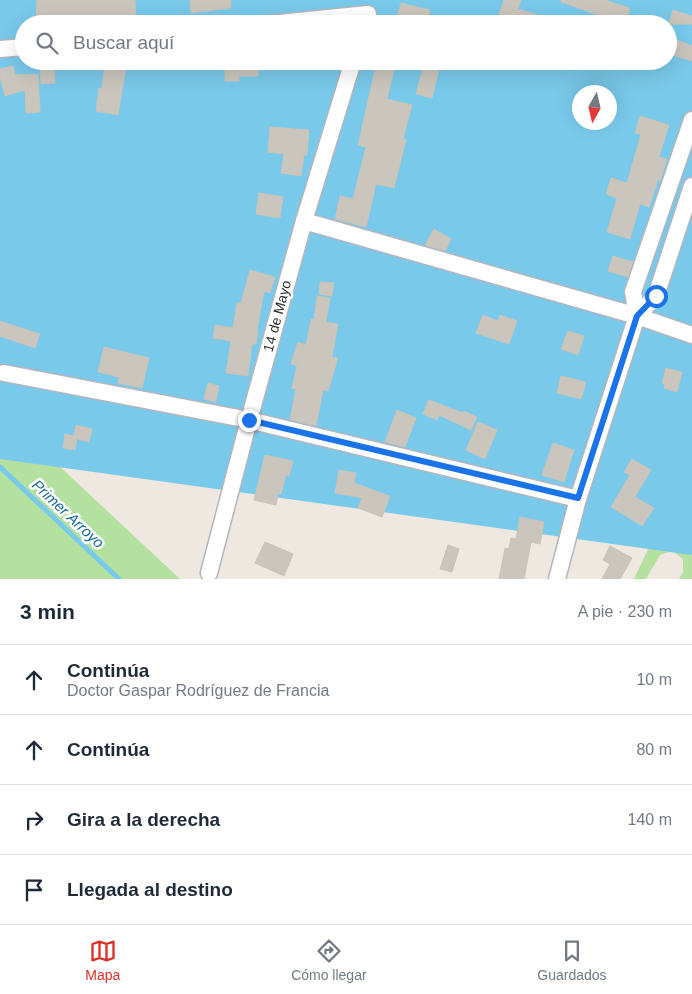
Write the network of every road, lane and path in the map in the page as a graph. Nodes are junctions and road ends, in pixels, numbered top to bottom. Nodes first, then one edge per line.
1 (368, 13) edge
2 (350, 15) edge
3 (15, 48) edge
4 (0, 49) edge
5 (350, 70) edge
6 (692, 120) edge
7 (692, 186) edge
8 (304, 221) junction
9 (637, 316) junction
10 (692, 335) edge
11 (4, 373) dead end
12 (249, 420) junction
13 (578, 498) junction
14 (209, 573) dead end
15 (561, 577) edge

1 - 2 street
3 - 4 street
5 - 8 street, 14 de Mayo
6 - 9 street
7 - 9 street
8 - 9 street
8 - 12 street, 14 de Mayo
9 - 10 street
9 - 13 street
11 - 12 street
12 - 13 street
12 - 14 street, 14 de Mayo
13 - 15 street

